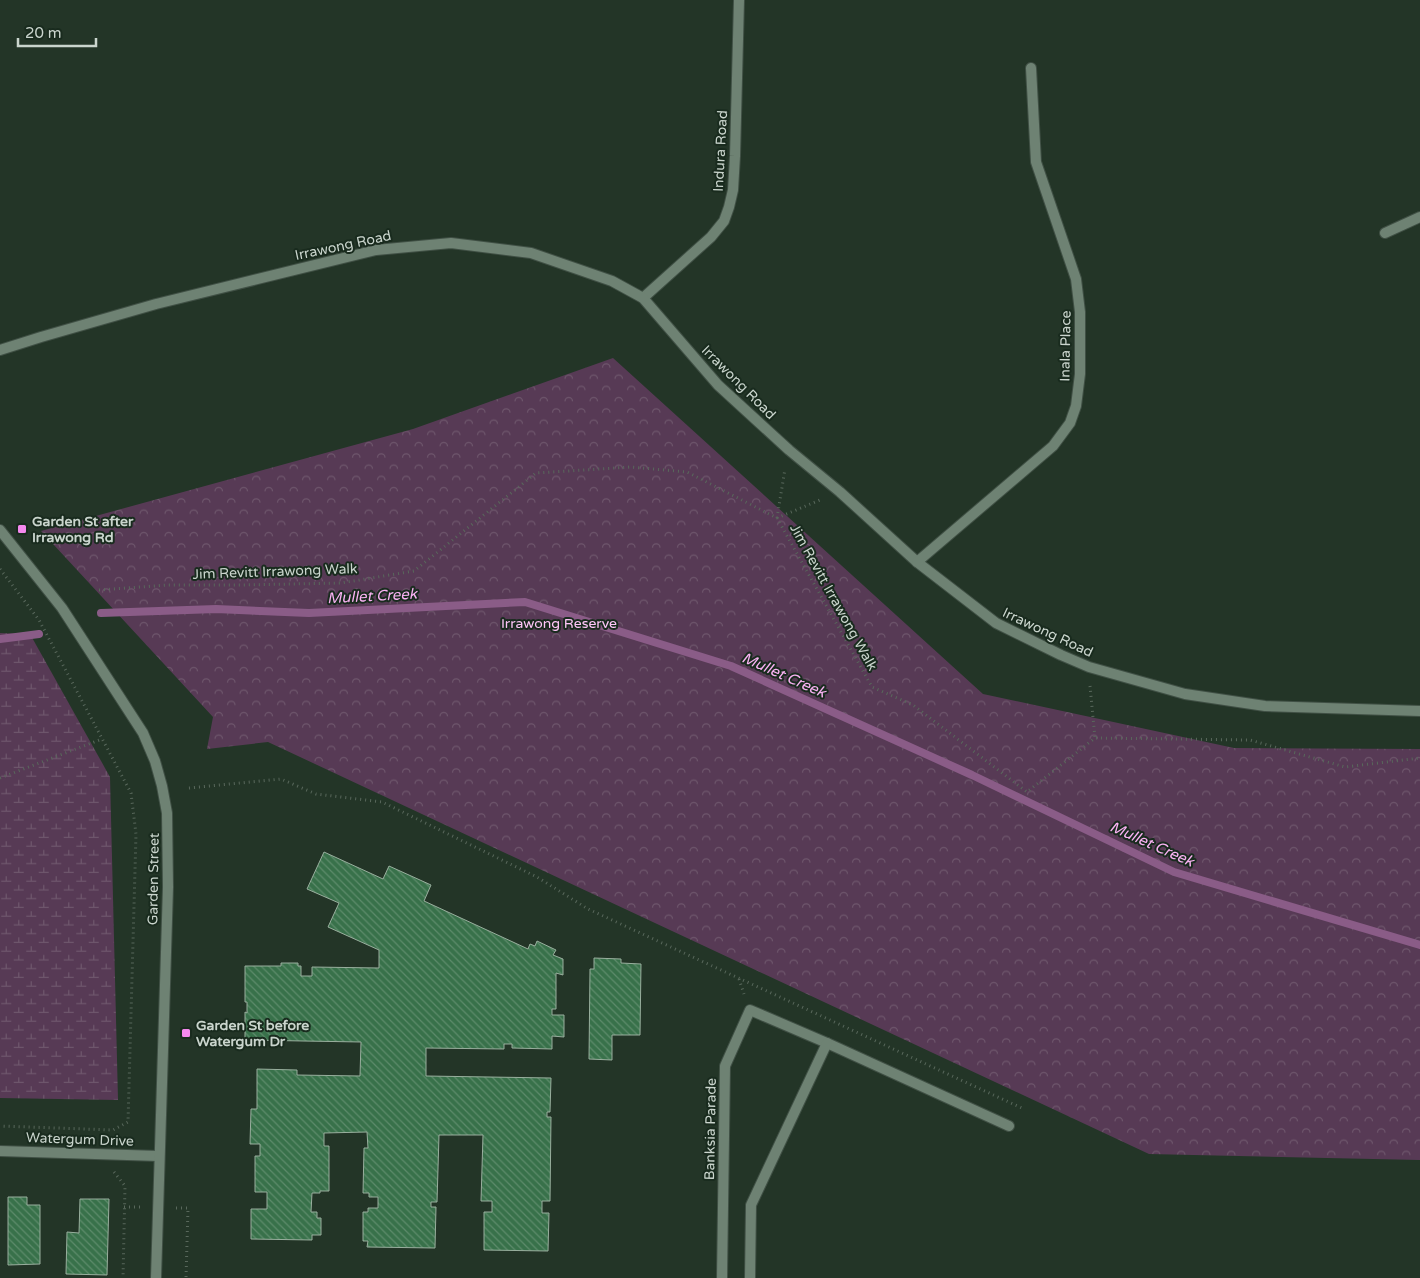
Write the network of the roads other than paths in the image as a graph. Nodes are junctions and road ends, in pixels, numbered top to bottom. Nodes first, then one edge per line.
1 (739, 0) edge
2 (1031, 68) dead end
3 (1420, 216) edge
4 (1385, 233) dead end
5 (642, 298) junction
6 (0, 350) edge
7 (0, 530) edge
8 (917, 562) junction
9 (1420, 711) edge
10 (827, 1043) junction
11 (1009, 1126) dead end
12 (0, 1151) edge
13 (159, 1156) junction
14 (156, 1278) edge
15 (722, 1278) edge
16 (750, 1278) edge

1 - 5 street, Indura Road
2 - 8 street, Inala Place
3 - 4 street
5 - 6 street, Irrawong Road
5 - 8 street, Irrawong Road
7 - 13 street, Garden Street
8 - 9 street, Irrawong Road
10 - 11 street, Banksia Parade
10 - 15 street, Banksia Parade
10 - 16 street
12 - 13 street, Watergum Drive
13 - 14 street, Garden Street

